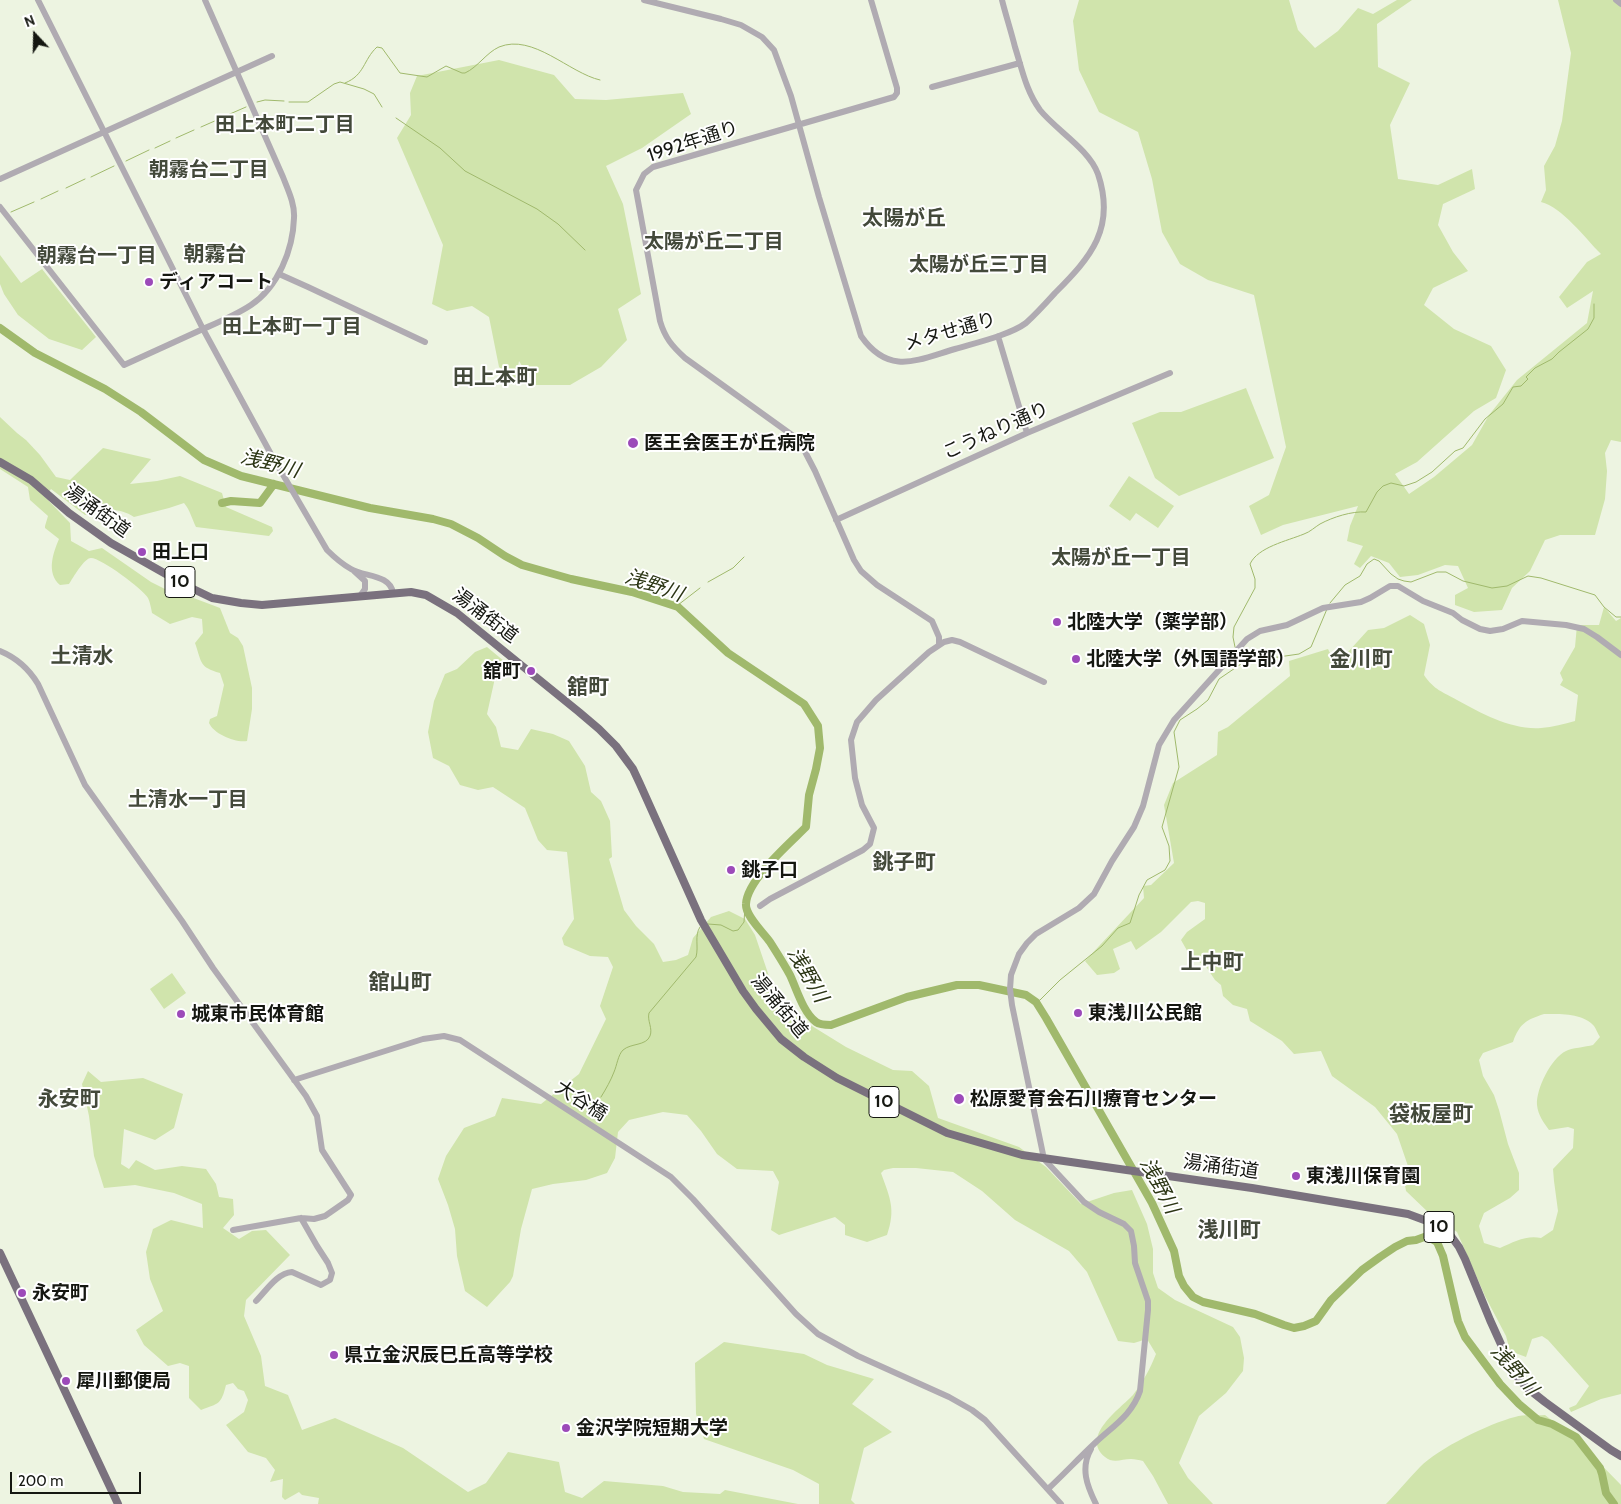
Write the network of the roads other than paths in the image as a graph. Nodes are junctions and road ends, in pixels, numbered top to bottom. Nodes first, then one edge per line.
1 (38, 0) edge
2 (205, 0) edge
3 (644, 0) edge
4 (871, 0) edge
5 (1002, 0) edge
6 (1616, 0) edge
7 (1621, 4) edge
8 (272, 56) dead end
9 (1020, 63) junction
10 (236, 73) junction
11 (932, 87) dead end
12 (798, 125) junction
13 (104, 132) junction
14 (0, 179) edge
15 (0, 207) edge
16 (278, 274) junction
17 (203, 330) junction
18 (998, 336) junction
19 (425, 342) dead end
20 (1170, 373) dead end
21 (1027, 433) junction
22 (0, 462) edge
23 (836, 520) junction
24 (354, 571) junction
25 (393, 593) junction
26 (360, 596) junction
27 (939, 645) junction
28 (0, 652) edge
29 (1621, 655) edge
30 (1044, 682) dead end
31 (760, 906) dead end
32 (294, 1080) junction
33 (1044, 1159) junction
34 (301, 1218) junction
35 (233, 1230) dead end
36 (0, 1253) edge
37 (3, 1264) edge
38 (256, 1300) dead end
39 (1096, 1442) junction
40 (1621, 1456) edge
41 (1048, 1489) junction
42 (118, 1504) edge
43 (1061, 1504) edge
44 (1096, 1504) edge

1 - 13 street
2 - 10 street
3 - 12 street, メタせ通り
4 - 12 street, 1992年通り
5 - 9 street, メタせ通り
6 - 7 street
8 - 10 street
9 - 11 street
9 - 18 street, メタせ通り
10 - 13 street
10 - 16 street
12 - 18 street, メタせ通り
12 - 23 street, 1992年通り
13 - 14 street
13 - 17 street
15 - 17 street
16 - 17 street
16 - 19 street
17 - 24 street
18 - 21 street
20 - 21 street, こうねり通り
21 - 23 street, こうねり通り
22 - 26 main road, 湯涌街道 / 10
23 - 27 street, 1992年通り
24 - 25 street
24 - 26 street
25 - 26 main road, 湯涌街道 / 10
25 - 33 main road, 湯涌街道 / 10
27 - 30 street
27 - 31 street
28 - 32 street
29 - 33 street
32 - 34 street
32 - 41 street, 大谷橋
33 - 39 street
33 - 40 main road, 湯涌街道 / 10
34 - 35 street
34 - 38 street
36 - 37 main road
37 - 42 main road
39 - 41 street
39 - 44 street
41 - 43 street, 大谷橋

